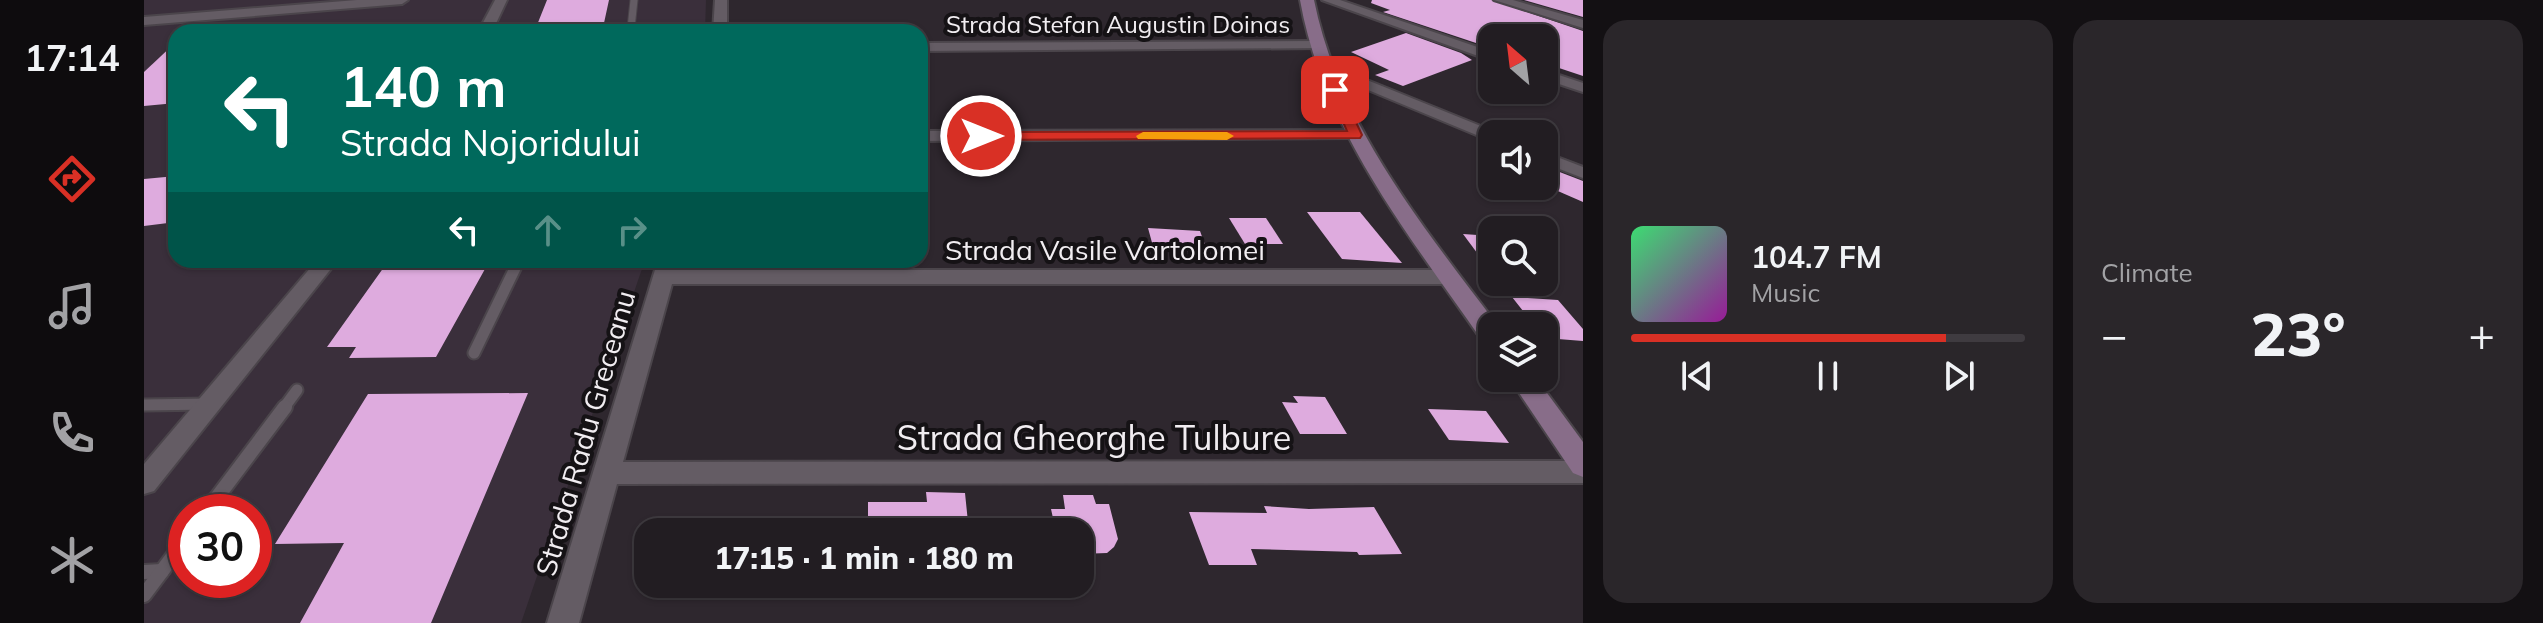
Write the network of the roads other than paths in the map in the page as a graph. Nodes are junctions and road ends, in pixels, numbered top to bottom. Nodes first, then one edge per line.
1 (402, 0) edge
2 (501, 0) edge
3 (634, 0) edge
4 (721, 0) edge
5 (1307, 0) edge
6 (1328, 0) edge
7 (1500, 0) edge
8 (144, 21) edge
9 (489, 24) edge
10 (631, 24) edge
11 (720, 24) edge
12 (1583, 24) edge
13 (1315, 45) junction
14 (928, 47) edge
15 (1478, 52) edge
16 (1325, 67) junction
17 (1558, 79) edge
18 (1583, 88) edge
19 (1478, 130) edge
20 (1355, 135) junction
21 (928, 136) edge
22 (1558, 163) edge
23 (1583, 173) edge
24 (321, 268) edge
25 (515, 268) edge
26 (666, 268) edge
27 (1450, 277) junction
28 (1478, 316) edge
29 (474, 353) dead end
30 (297, 390) dead end
31 (1532, 392) edge
32 (210, 404) junction
33 (144, 405) edge
34 (1583, 465) edge
35 (1583, 472) edge
36 (605, 473) junction
37 (144, 483) edge
38 (219, 494) edge
39 (168, 563) edge
40 (162, 571) junction
41 (144, 572) edge
42 (144, 595) edge
43 (563, 623) edge

1 - 8 street
2 - 9 street
3 - 10 lane
4 - 11 street
5 - 13 main road
6 - 15 street
7 - 12 street
13 - 14 street, Strada Stefan Augustin Doinas
13 - 16 main road
16 - 19 street
16 - 20 main road
17 - 18 street
20 - 21 street
20 - 27 main road
22 - 23 street
24 - 32 street
25 - 29 lane
26 - 27 street, Strada Vasile Vartolomei
26 - 36 street, Strada Radu Greceanu
27 - 28 main road
30 - 38 lane
31 - 34 main road
32 - 33 lane
32 - 37 street
35 - 36 street, Strada Gheorghe Tulbure
36 - 43 street, Strada Radu Greceanu
39 - 40 lane
40 - 41 lane
40 - 42 lane

